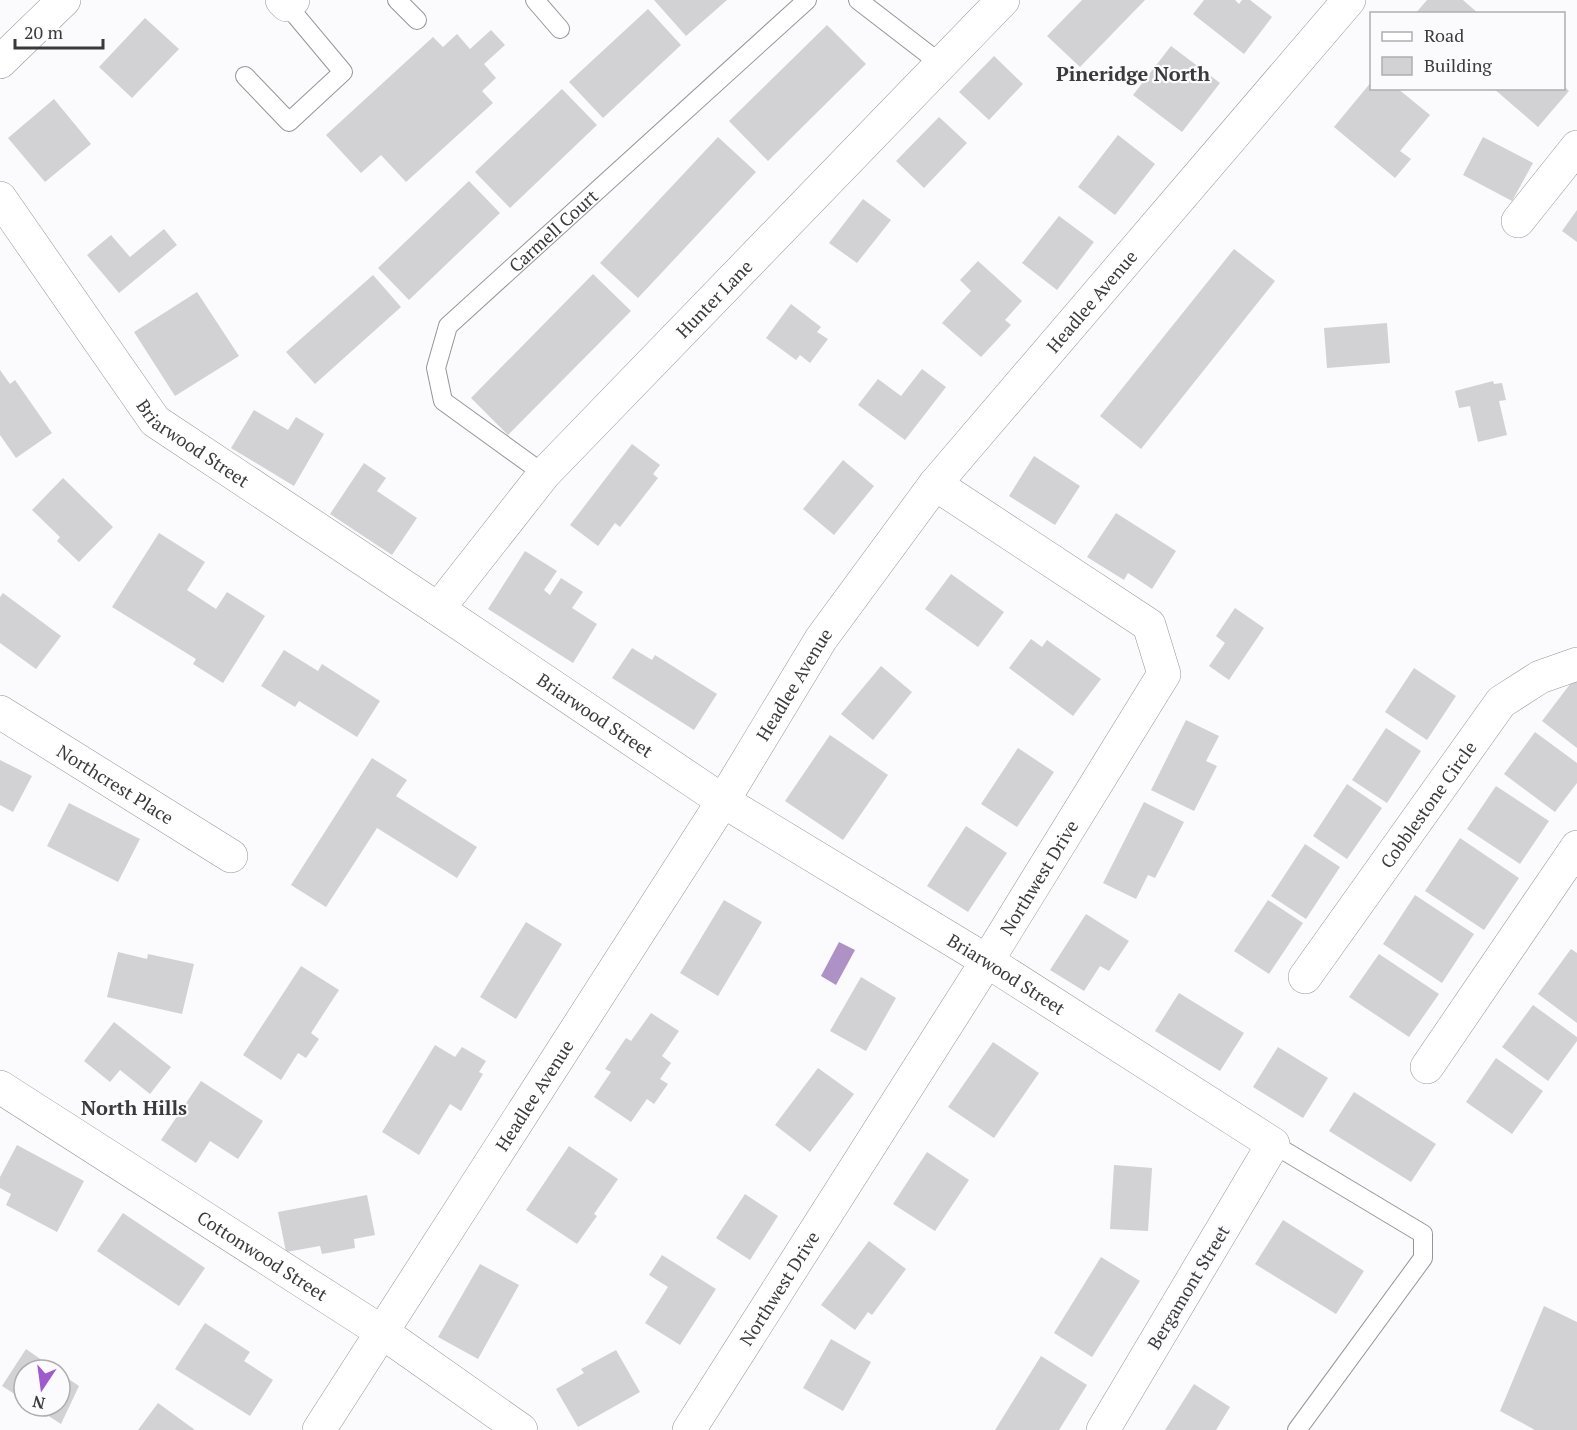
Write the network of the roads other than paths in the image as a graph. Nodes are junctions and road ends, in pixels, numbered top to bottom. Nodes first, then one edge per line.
1 (64, 0) edge
2 (397, 0) edge
3 (534, 0) edge
4 (807, 0) edge
5 (858, 0) edge
6 (1003, 0) edge
7 (1349, 0) edge
8 (287, 2) edge
9 (417, 20) dead end
10 (560, 29) dead end
11 (0, 62) edge
12 (941, 64) junction
13 (245, 76) dead end
14 (1577, 147) edge
15 (0, 198) edge
16 (1518, 220) dead end
17 (544, 474) junction
18 (935, 484) junction
19 (438, 609) junction
20 (1577, 664) edge
21 (0, 712) edge
22 (723, 801) junction
23 (1577, 847) edge
24 (231, 856) dead end
25 (987, 961) junction
26 (1305, 977) dead end
27 (1427, 1067) dead end
28 (0, 1087) edge
29 (1273, 1144) junction
30 (382, 1332) junction
31 (319, 1430) edge
32 (521, 1430) edge
33 (689, 1430) edge
34 (1102, 1430) edge
35 (1297, 1430) edge

1 - 11 street
2 - 9 lane
3 - 10 lane
4 - 17 lane, Carmell Court
5 - 12 lane
6 - 12 street, Hunter Lane
7 - 18 street, Headlee Avenue
8 - 13 lane
12 - 17 street, Hunter Lane
14 - 16 street
15 - 19 street, Briarwood Street
17 - 19 street, Hunter Lane
18 - 22 street, Headlee Avenue
18 - 25 street, Northwest Drive
19 - 22 street, Briarwood Street
20 - 26 street, Cobblestone Circle
21 - 24 street, Northcrest Place
22 - 25 street, Briarwood Street
22 - 30 street, Headlee Avenue
23 - 27 street
25 - 29 street, Briarwood Street
25 - 33 street, Northwest Drive
28 - 30 street, Cottonwood Street
29 - 34 street, Bergamont Street
29 - 35 lane
30 - 31 street, Headlee Avenue
30 - 32 street, Cottonwood Street

